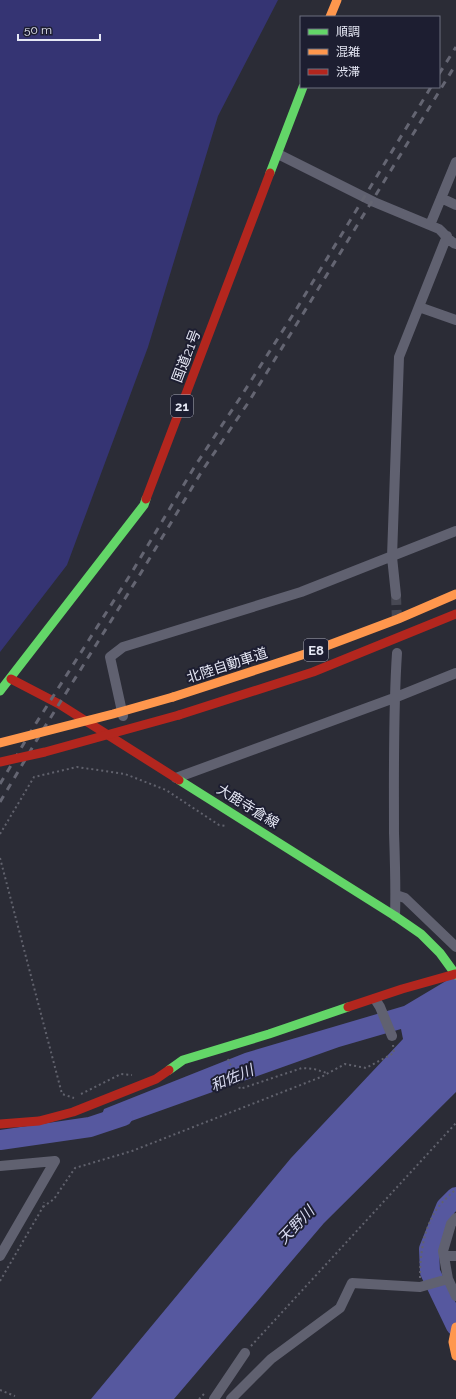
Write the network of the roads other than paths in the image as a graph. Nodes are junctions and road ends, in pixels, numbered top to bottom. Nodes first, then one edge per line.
1 (337, 0) edge
2 (330, 16) edge
3 (304, 88) edge
4 (278, 154) junction
5 (456, 162) edge
6 (441, 198) junction
7 (456, 205) edge
8 (430, 224) junction
9 (447, 236) junction
10 (456, 244) edge
11 (419, 307) junction
12 (456, 320) edge
13 (456, 531) edge
14 (392, 557) junction
15 (456, 594) edge
16 (396, 595) tunnel mouth
17 (456, 614) edge
18 (397, 653) dead end
19 (456, 673) edge
20 (11, 679) junction
21 (0, 691) edge
22 (172, 694) junction
23 (394, 698) junction
24 (17, 729) dead end
25 (118, 733) junction
26 (0, 743) edge
27 (130, 748) junction
28 (0, 762) edge
29 (0, 771) edge
30 (176, 778) junction
31 (396, 895) junction
32 (395, 916) junction
33 (456, 948) edge
34 (456, 975) edge
35 (378, 1003) junction
36 (392, 1036) road end
37 (0, 1124) edge
38 (0, 1166) edge
39 (456, 1218) edge
40 (0, 1256) edge
41 (444, 1256) junction
42 (456, 1256) edge
43 (446, 1280) junction
44 (456, 1296) edge
45 (456, 1327) edge
46 (244, 1353) road end
47 (456, 1356) edge
48 (214, 1399) edge
49 (231, 1399) edge

1 - 2 main road
3 - 4 main road, 国道21号 / 21
4 - 8 street
4 - 20 main road, 国道21号 / 21
5 - 6 street
6 - 7 street
6 - 8 street
8 - 9 street
9 - 10 street
9 - 11 street
11 - 12 street
11 - 14 street
13 - 14 street
14 - 16 street
14 - 27 street
15 - 22 main road, 北陸自動車道 / E8
17 - 25 main road, E8, bridge
18 - 23 street
19 - 23 street
20 - 21 main road, 国道21号 / 21
20 - 27 main road, 大鹿寺倉線
22 - 24 main road
22 - 26 main road, 北陸自動車道 / E8, bridge
23 - 30 street
23 - 31 street
25 - 28 main road, E8, bridge
25 - 29 main road, bridge
27 - 30 main road, 大鹿寺倉線
30 - 32 main road, 大鹿寺倉線
31 - 32 street
31 - 33 street
32 - 34 main road, 大鹿寺倉線
34 - 35 main road
35 - 36 street
35 - 37 main road
38 - 40 street
39 - 41 street
41 - 42 street
41 - 43 street
43 - 44 street
43 - 49 street
45 - 47 main road
46 - 48 street

